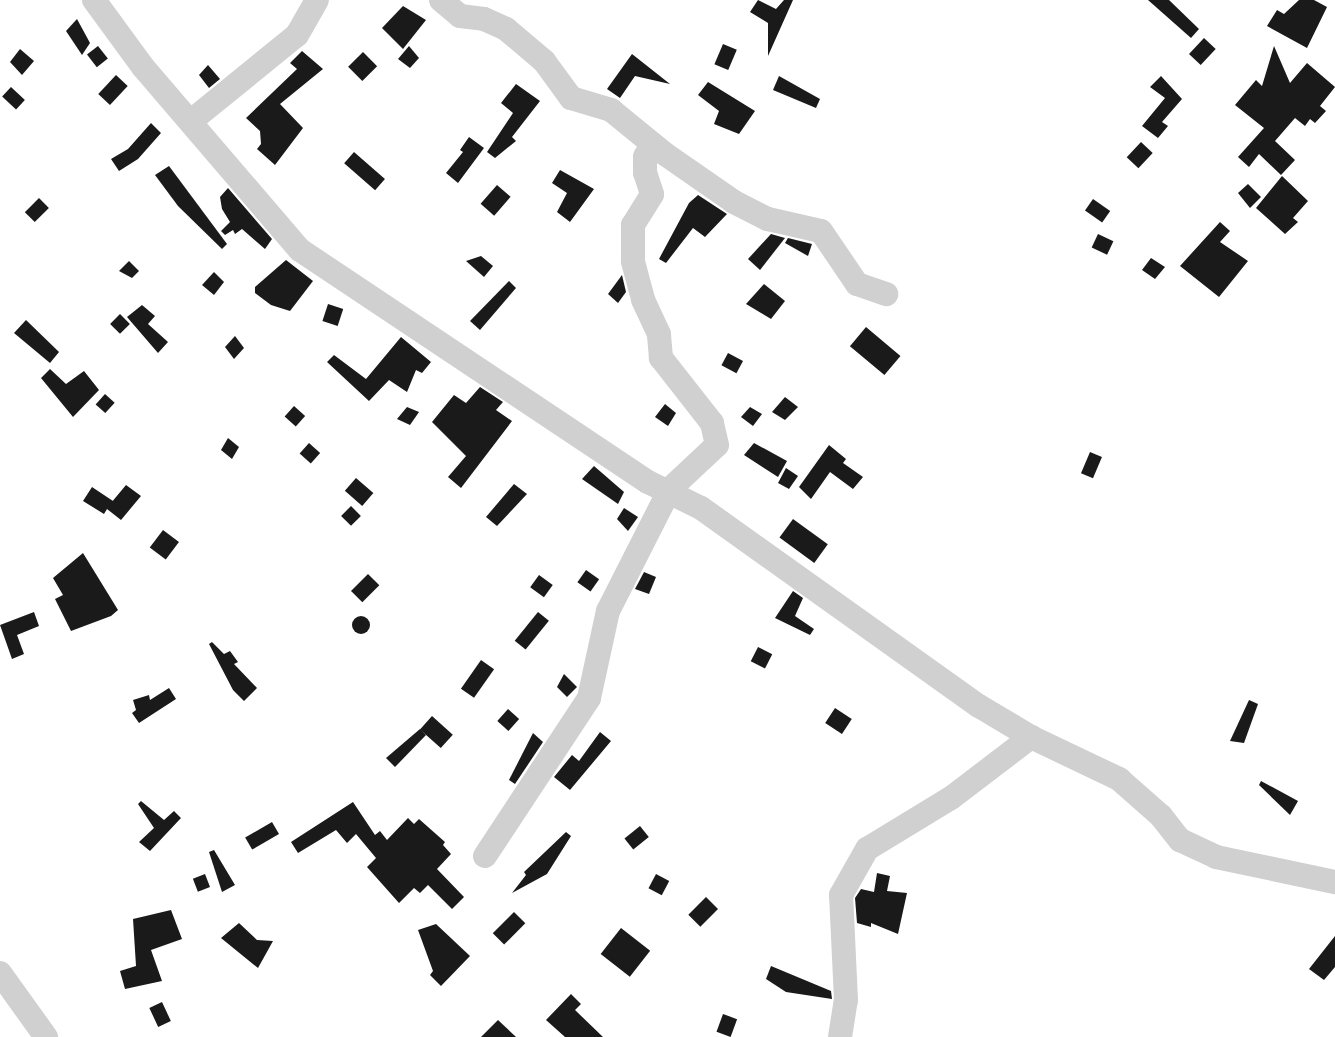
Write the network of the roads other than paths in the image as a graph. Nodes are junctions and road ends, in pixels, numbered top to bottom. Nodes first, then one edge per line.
1 (94, 0) edge
2 (317, 0) edge
3 (441, 0) edge
4 (191, 121) junction
5 (652, 144) junction
6 (886, 294) dead end
7 (670, 489) junction
8 (1031, 737) junction
9 (485, 856) dead end
10 (1335, 882) edge
11 (0, 973) edge
12 (46, 1037) edge
13 (840, 1037) edge

1 - 4 street
2 - 4 street
3 - 5 street
4 - 7 street
5 - 6 street
5 - 7 street
7 - 8 street
7 - 9 street
8 - 10 street
8 - 13 street
11 - 12 street

